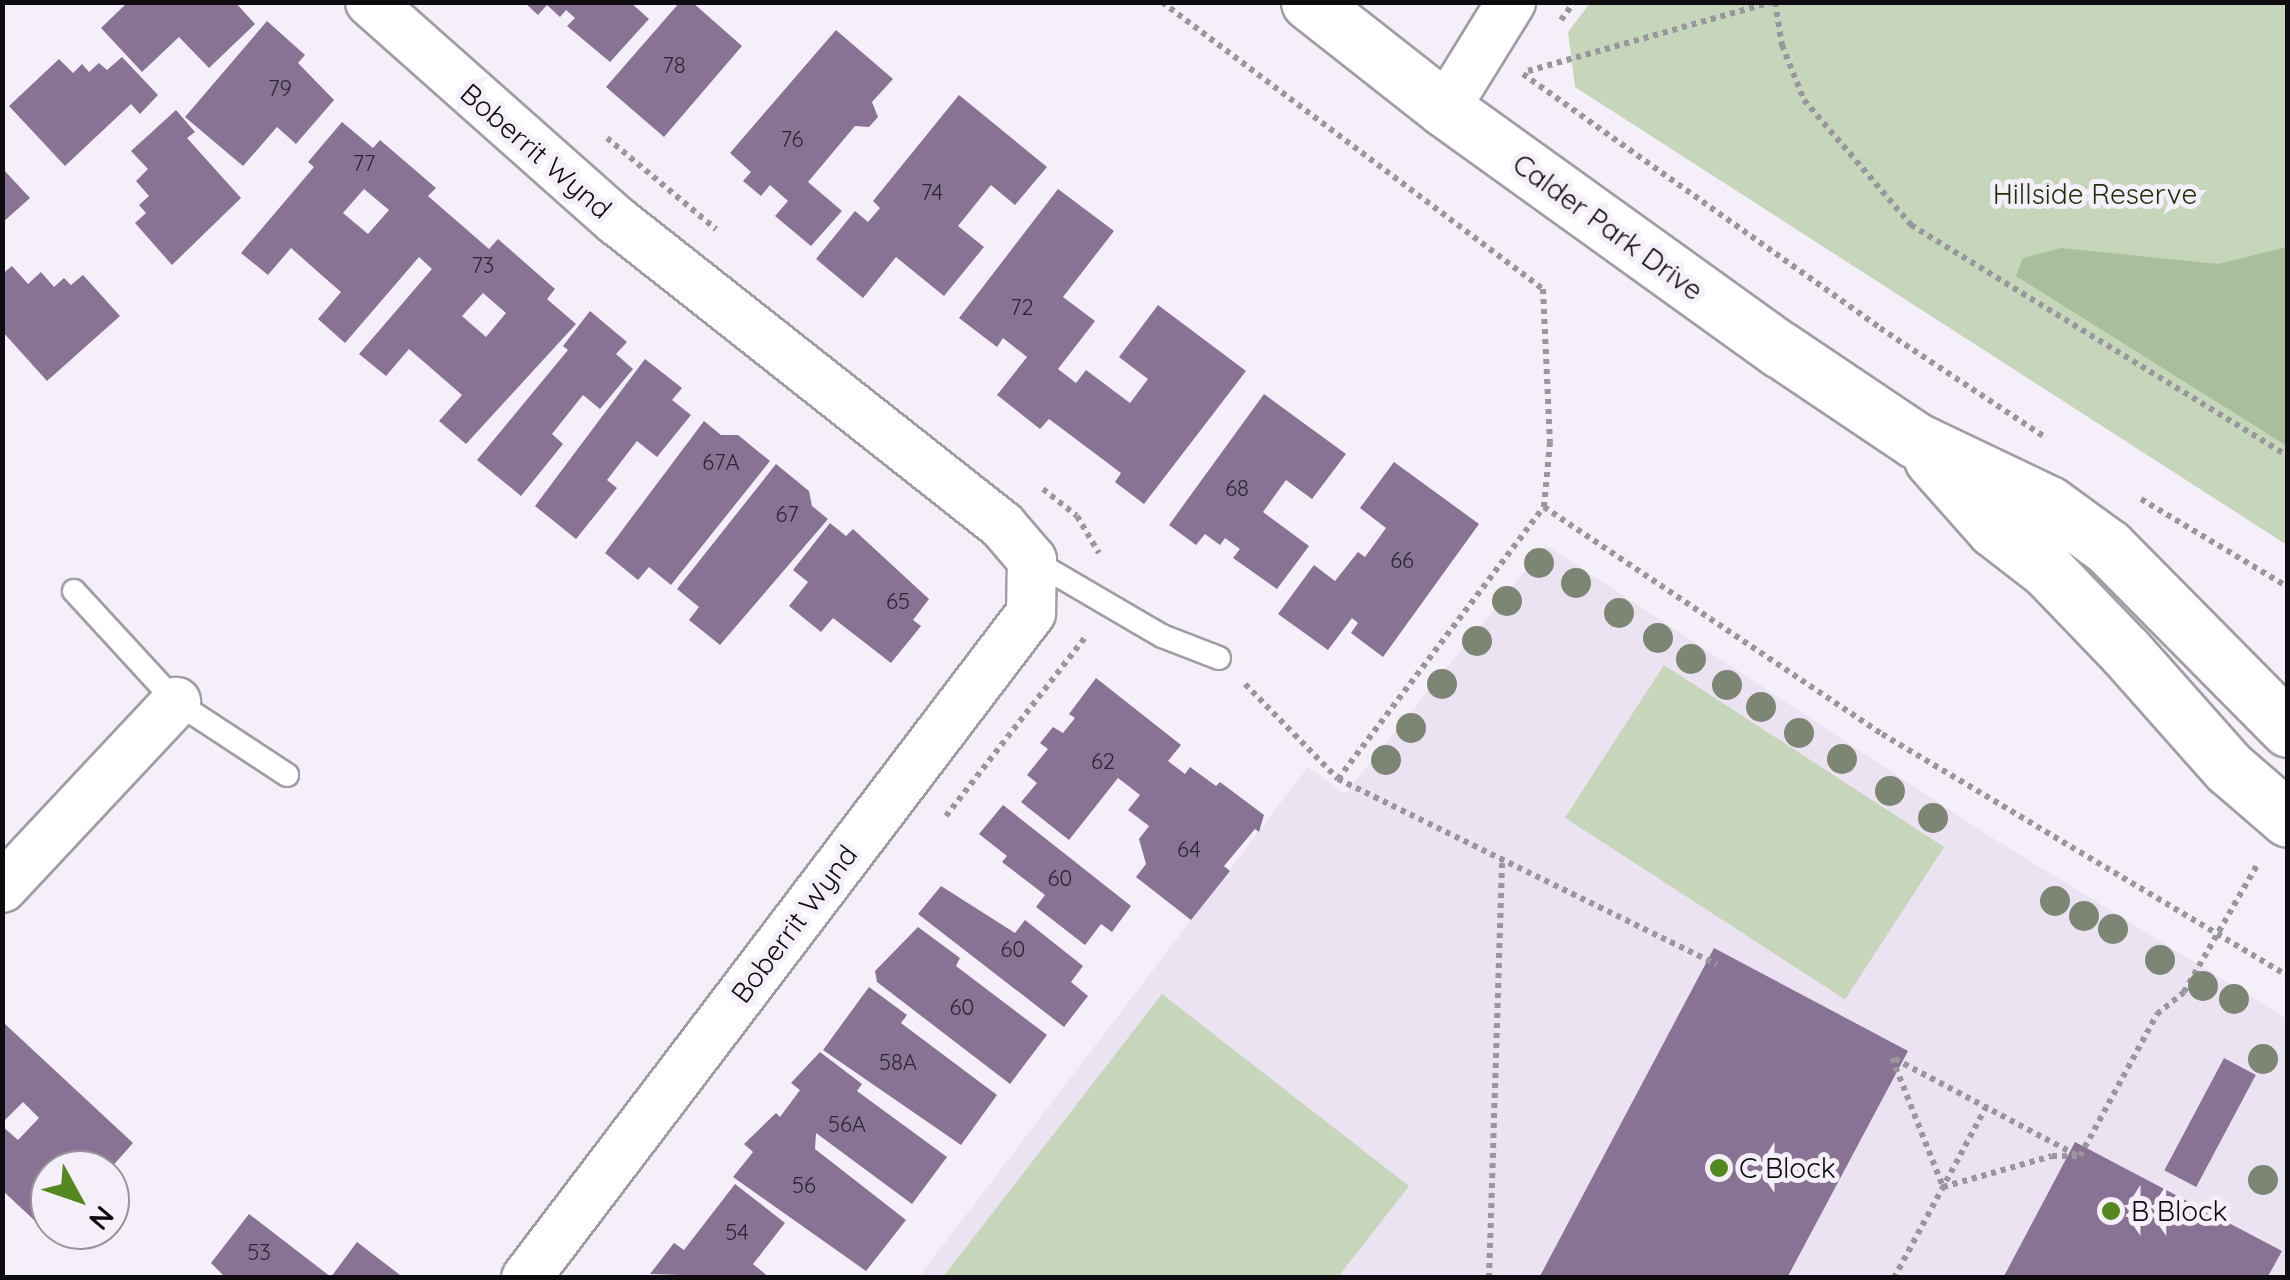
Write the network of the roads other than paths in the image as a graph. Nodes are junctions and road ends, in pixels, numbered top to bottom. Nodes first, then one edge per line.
1 (370, 2) edge
2 (1309, 2) edge
3 (1492, 2) edge
4 (1511, 2) edge
5 (1431, 98) junction
6 (1916, 440) junction
7 (1032, 560) junction
8 (74, 591) dead end
9 (1219, 658) road end
10 (176, 702) junction
11 (2288, 729) edge
12 (288, 775) dead end
13 (2286, 818) edge
14 (2, 888) edge
15 (526, 1278) edge

1 - 7 street, Boberrit Wynd
2 - 5 street, Calder Park Drive
3 - 5 street
4 - 5 street
5 - 6 street, Calder Park Drive
6 - 11 street, Calder Park Drive
6 - 13 street, Calder Park Drive
7 - 9 lane, Boberrit Wynd
7 - 15 street, Boberrit Wynd
8 - 10 lane
10 - 12 lane
10 - 14 street

